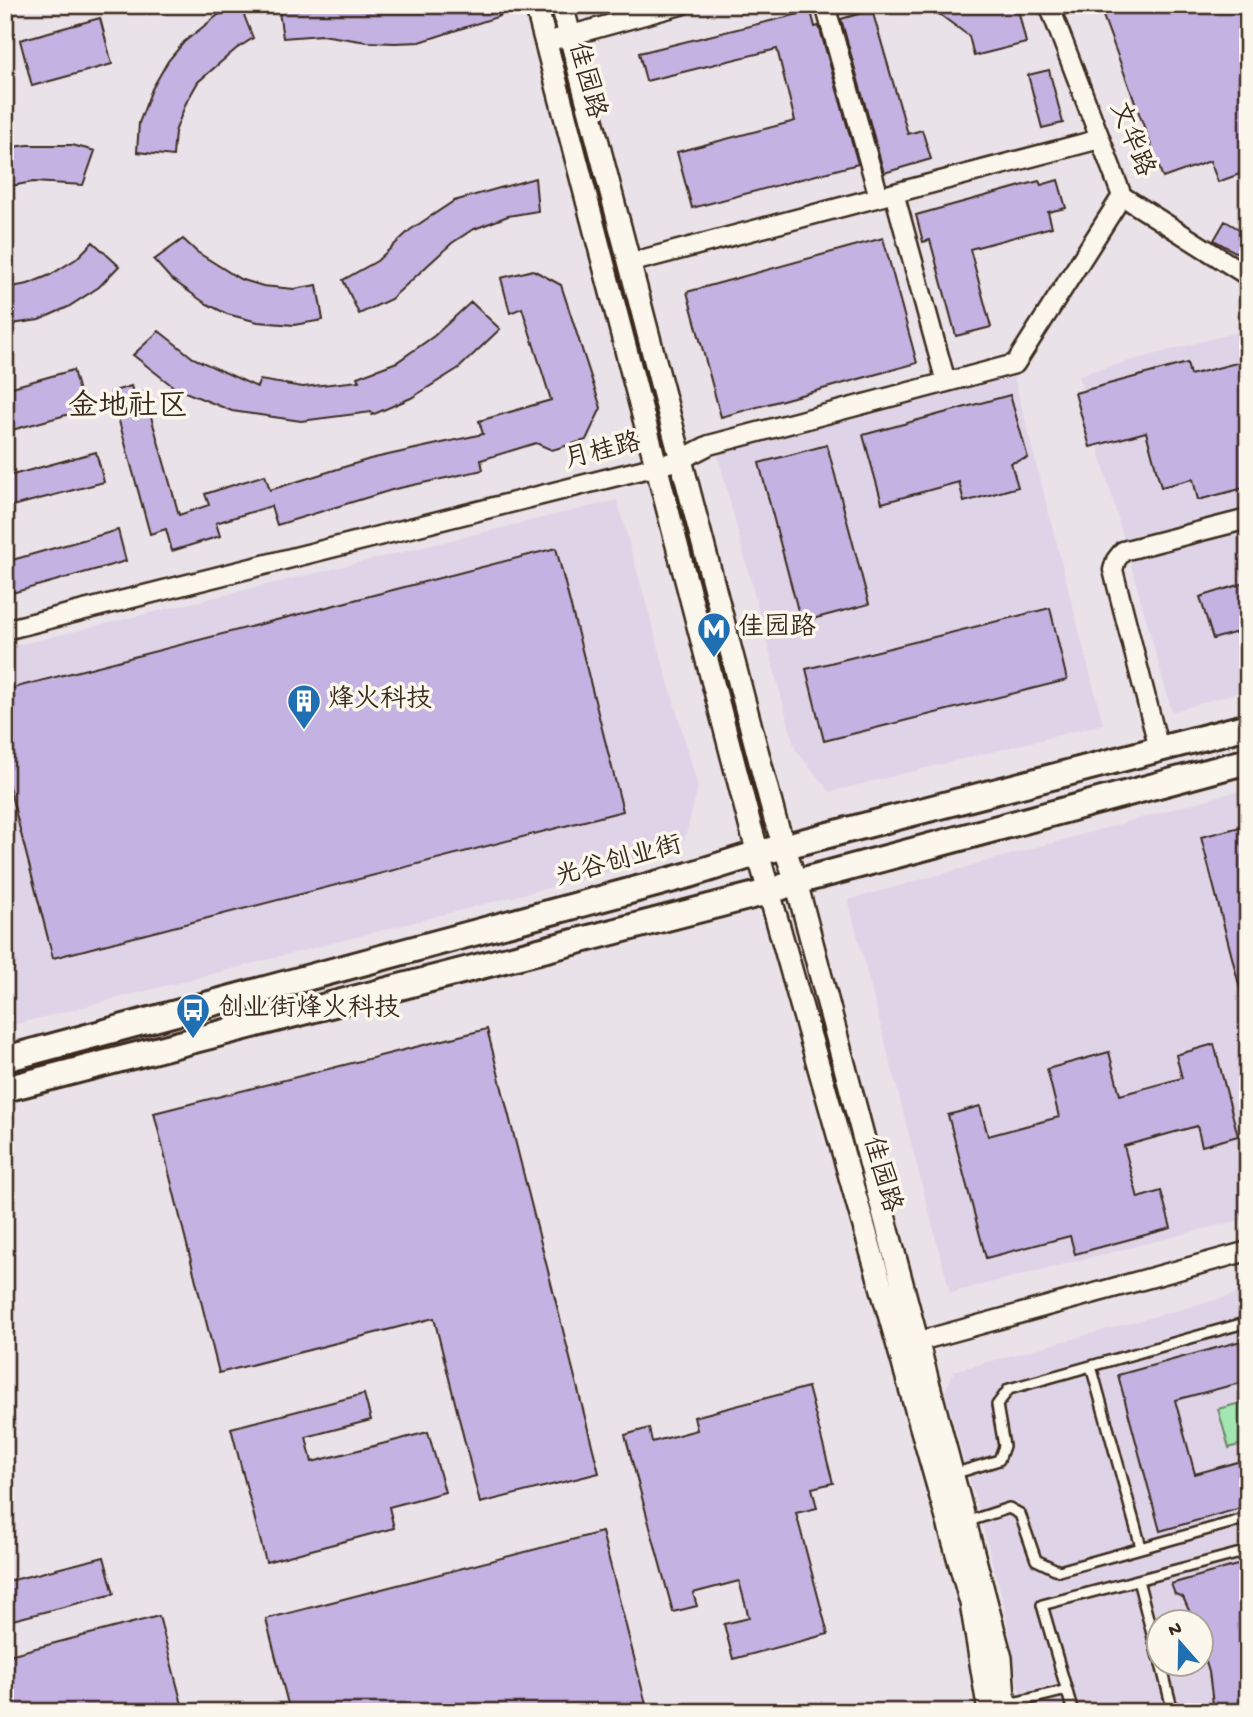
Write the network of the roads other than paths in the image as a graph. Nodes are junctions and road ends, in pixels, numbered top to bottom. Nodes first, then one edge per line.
1 (536, 5) edge
2 (562, 5) edge
3 (681, 5) edge
4 (825, 5) edge
5 (1049, 5) edge
6 (617, 13) edge
7 (570, 35) junction
8 (546, 42) junction
9 (1100, 139) junction
10 (887, 195) junction
11 (1122, 196) junction
12 (629, 264) junction
13 (1248, 276) edge
14 (946, 383) junction
15 (680, 460) junction
16 (657, 466) junction
17 (1248, 519) edge
18 (5, 629) edge
19 (1248, 726) edge
20 (1159, 749) junction
21 (1248, 761) edge
22 (786, 846) junction
23 (759, 853) junction
24 (796, 882) junction
25 (771, 891) junction
26 (5, 1059) edge
27 (5, 1089) edge
28 (1248, 1251) edge
29 (1248, 1322) edge
30 (916, 1342) junction
31 (1091, 1366) junction
32 (952, 1475) junction
33 (1248, 1518) edge
34 (964, 1522) junction
35 (1141, 1547) junction
36 (1248, 1551) edge
37 (1138, 1580) junction
38 (1145, 1608) edge
39 (1164, 1678) edge
40 (1067, 1690) junction
41 (1000, 1709) edge
42 (1073, 1712) edge
43 (1173, 1712) edge

1 - 8 street, 佳园路
2 - 7 street, 佳园路
3 - 6 street
4 - 10 street
5 - 9 street, 文华路
6 - 7 street
7 - 8 street
7 - 12 street, 佳园路
8 - 16 street, 佳园路
9 - 10 street
9 - 11 street, 文华路
10 - 12 street
10 - 14 street
11 - 13 street, 文华路
11 - 14 street, 月桂路
12 - 15 street, 佳园路
14 - 15 street, 月桂路
15 - 16 street, 月桂路
15 - 22 street, 佳园路
16 - 18 street, 月桂路
16 - 23 street, 佳园路
17 - 20 street
19 - 20 main road, 光谷创业街
20 - 22 main road, 光谷创业街
21 - 24 main road
22 - 23 main road, 光谷创业街
22 - 24 street, 佳园路
23 - 25 street, 佳园路
23 - 26 main road, 光谷创业街
24 - 25 main road
24 - 30 street, 佳园路
25 - 27 main road
25 - 41 street, 佳园路
28 - 30 street
29 - 31 lane
30 - 32 street, 佳园路
31 - 32 lane
31 - 35 lane
32 - 34 street, 佳园路
33 - 35 lane
34 - 35 lane
34 - 41 street, 佳园路
36 - 37 lane
37 - 38 lane
37 - 40 lane
39 - 43 lane
40 - 41 lane
40 - 42 lane

